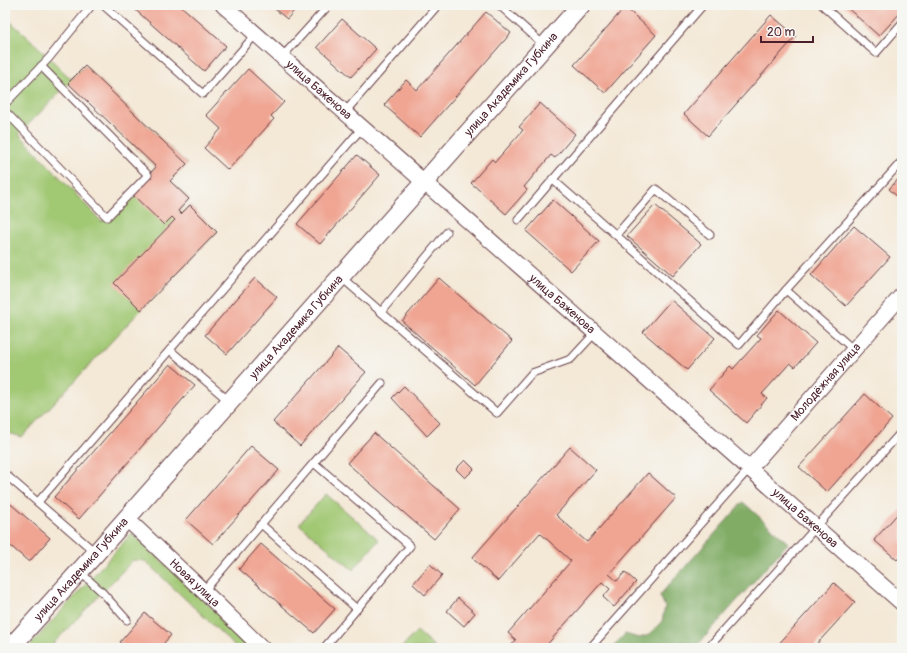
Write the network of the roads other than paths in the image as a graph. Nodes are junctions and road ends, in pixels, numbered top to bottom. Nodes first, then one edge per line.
1 (92, 5) edge
2 (103, 5) edge
3 (222, 5) edge
4 (329, 5) edge
5 (438, 5) edge
6 (499, 5) edge
7 (581, 5) edge
8 (704, 5) edge
9 (822, 5) edge
10 (902, 23) edge
11 (256, 34) junction
12 (546, 46) junction
13 (282, 57) junction
14 (41, 66) junction
15 (5, 104) edge
16 (5, 111) edge
17 (345, 112) junction
18 (362, 128) junction
19 (902, 161) edge
20 (552, 179) junction
21 (424, 182) junction
22 (518, 220) dead end
23 (447, 232) dead end
24 (616, 235) junction
25 (710, 235) dead end
26 (341, 277) junction
27 (786, 290) junction
28 (902, 295) edge
29 (381, 312) junction
30 (595, 333) junction
31 (170, 350) junction
32 (854, 350) junction
33 (382, 384) dead end
34 (230, 402) junction
35 (902, 431) edge
36 (314, 462) junction
37 (749, 469) junction
38 (5, 474) edge
39 (38, 502) junction
40 (127, 519) junction
41 (261, 524) junction
42 (816, 528) junction
43 (96, 554) junction
44 (80, 572) junction
45 (204, 591) junction
46 (902, 603) edge
47 (357, 609) junction
48 (128, 620) dead end
49 (10, 642) edge
50 (261, 648) edge
51 (324, 648) edge
52 (590, 648) edge
53 (708, 648) edge

1 - 14 lane
2 - 11 lane
3 - 11 street, улица Баженова
4 - 13 lane
5 - 17 lane
6 - 12 lane
7 - 12 street, улица Академика Губкина
8 - 20 lane
9 - 10 lane
11 - 13 street, улица Баженова
12 - 21 street, улица Академика Губкина
13 - 17 street, улица Баженова
14 - 15 lane
14 - 16 lane
17 - 18 street, улица Баженова
18 - 21 street, улица Баженова
18 - 31 lane
19 - 27 lane
20 - 22 lane
20 - 24 lane
21 - 26 street, улица Академика Губкина
21 - 30 street, улица Баженова
23 - 29 lane
24 - 25 lane
24 - 27 lane
26 - 29 lane
26 - 34 street, улица Академика Губкина
27 - 32 lane
28 - 32 street, Молодёжная улица
29 - 30 lane
30 - 37 street, улица Баженова
31 - 34 lane
31 - 39 lane
32 - 37 street, Молодёжная улица
33 - 36 lane
34 - 40 street, улица Академика Губкина
35 - 42 lane
36 - 41 lane
36 - 47 lane
37 - 42 street, улица Баженова
37 - 52 lane
38 - 39 lane
39 - 43 lane
40 - 43 street, улица Академика Губкина
40 - 45 street, Новая улица
41 - 45 lane
41 - 47 lane
42 - 46 street, улица Баженова
42 - 53 lane
43 - 44 street, улица Академика Губкина
44 - 48 lane
44 - 49 street, улица Академика Губкина
45 - 50 street, Новая улица
47 - 51 lane

